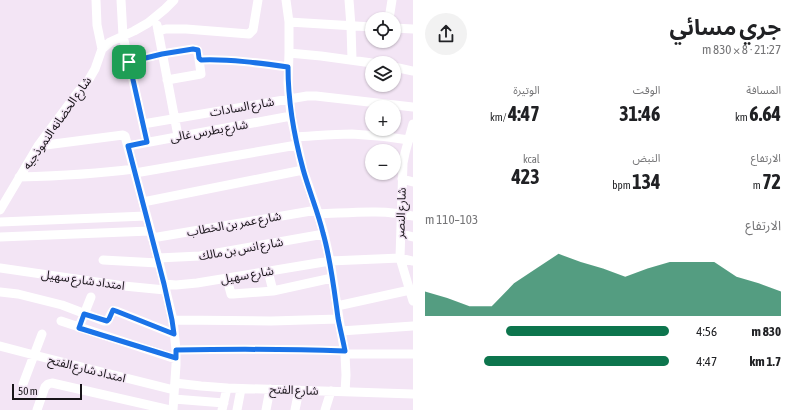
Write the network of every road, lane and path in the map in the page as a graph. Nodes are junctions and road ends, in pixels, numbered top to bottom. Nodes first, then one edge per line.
1 (96, 0) edge
2 (121, 0) edge
3 (174, 0) edge
4 (258, 0) edge
5 (286, 0) edge
6 (349, 0) edge
7 (392, 0) edge
8 (165, 5) edge
9 (390, 12) edge
10 (155, 18) junction
11 (289, 22) junction
12 (351, 26) junction
13 (365, 27) edge
14 (401, 29) edge
15 (413, 30) edge
16 (158, 31) junction
17 (123, 36) junction
18 (102, 49) junction
19 (162, 54) junction
20 (289, 54) junction
21 (199, 59) junction
22 (352, 60) junction
23 (129, 62) junction
24 (365, 62) edge
25 (288, 67) junction
26 (401, 68) edge
27 (413, 71) edge
28 (167, 80) junction
29 (289, 99) junction
30 (413, 107) edge
31 (291, 116) junction
32 (174, 119) junction
33 (143, 124) junction
34 (411, 133) edge
35 (178, 136) junction
36 (296, 141) junction
37 (147, 142) junction
38 (38, 146) junction
39 (128, 146) junction
40 (303, 170) junction
41 (134, 171) junction
42 (19, 177) junction
43 (402, 179) junction
44 (413, 182) edge
45 (142, 202) junction
46 (0, 210) edge
47 (317, 212) junction
48 (402, 213) junction
49 (146, 216) junction
50 (413, 216) edge
51 (0, 222) edge
52 (324, 234) junction
53 (401, 234) junction
54 (151, 235) junction
55 (0, 237) edge
56 (413, 237) edge
57 (400, 258) junction
58 (103, 260) dead end
59 (158, 260) junction
60 (330, 261) junction
61 (413, 261) edge
62 (0, 268) edge
63 (268, 271) junction
64 (332, 278) junction
65 (227, 279) junction
66 (165, 287) junction
67 (412, 290) edge
68 (273, 291) junction
69 (0, 292) edge
70 (91, 296) dead end
71 (413, 301) edge
72 (337, 306) junction
73 (84, 314) junction
74 (338, 319) junction
75 (172, 320) junction
76 (61, 321) dead end
77 (413, 326) edge
78 (79, 328) junction
79 (342, 331) junction
80 (42, 334) dead end
81 (174, 334) junction
82 (0, 346) edge
83 (345, 352) junction
84 (176, 354) junction
85 (413, 354) edge
86 (34, 355) junction
87 (23, 384) dead end
88 (227, 388) junction
89 (241, 388) junction
90 (270, 389) junction
91 (299, 390) junction
92 (174, 391) junction
93 (331, 391) junction
94 (345, 392) junction
95 (413, 394) edge
96 (223, 406) edge
97 (37, 410) edge
98 (172, 410) edge
99 (237, 410) edge
100 (266, 410) edge
101 (295, 410) edge
102 (325, 410) edge

1 - 18 street
2 - 17 street
3 - 8 street
4 - 16 street
5 - 11 street
6 - 12 street
7 - 9 street
8 - 10 street
10 - 16 street
10 - 17 street
11 - 12 street
11 - 20 street
12 - 13 street
12 - 22 street
14 - 15 street
16 - 19 street
17 - 18 street
17 - 23 street
18 - 38 street, شارع الحضانه النموذجيه
19 - 21 street
19 - 23 street
19 - 28 street
20 - 22 street
20 - 25 street
21 - 25 street
21 - 28 street
22 - 24 street
23 - 33 street
25 - 29 street
26 - 27 street
28 - 32 street
29 - 30 street, شارع السادات
29 - 31 street
29 - 32 street, شارع السادات
31 - 35 street, شارع بطرس غالى
31 - 36 street
32 - 33 street, شارع السادات
32 - 35 street
33 - 37 street
34 - 36 street
34 - 43 street, شارع النصر
35 - 37 street, شارع بطرس غالى
36 - 40 street
36 - 41 street
37 - 39 street, شارع بطرس غالى
38 - 39 street
38 - 42 street, شارع الحضانه النموذجيه
39 - 41 street
40 - 45 street
40 - 47 street
41 - 42 street
41 - 45 street
42 - 46 street, شارع الحضانه النموذجيه
43 - 44 street
43 - 48 street, شارع النصر
45 - 49 street
47 - 48 street, شارع عمر بن الخطاب
47 - 52 street
47 - 54 street, شارع عمر بن الخطاب
48 - 50 street, شارع عمر بن الخطاب
48 - 53 street, شارع النصر
49 - 51 street
49 - 54 street
52 - 59 street, شارع انس بن مالك
52 - 60 street
53 - 56 street
53 - 57 street, شارع النصر
54 - 55 street, شارع عمر بن الخطاب
54 - 59 street
57 - 60 street, شارع سهيل
57 - 61 street, شارع سهيل
57 - 67 street, شارع النصر
58 - 59 street, شارع انس بن مالك
59 - 66 street
60 - 63 street, شارع سهيل
60 - 64 street
62 - 66 street, امتداد شارع سهيل
63 - 65 street, شارع سهيل
63 - 68 street
64 - 68 street
64 - 72 street
65 - 66 street, شارع سهيل
65 - 68 street
66 - 75 street
67 - 71 street, شارع النصر
67 - 72 street
69 - 73 street
70 - 73 street
72 - 74 street
73 - 78 street
73 - 81 street
74 - 75 street
74 - 79 street
75 - 81 street
76 - 78 street
77 - 79 street
78 - 84 street
79 - 83 street
80 - 86 street
81 - 84 street
82 - 86 street, امتداد شارع الفتح
83 - 84 street
83 - 85 street
83 - 94 street
84 - 92 street
86 - 87 street
86 - 92 street, امتداد شارع الفتح
88 - 89 street, شارع الفتح
88 - 92 street, شارع الفتح
88 - 96 street
89 - 90 street, شارع الفتح
89 - 99 street
90 - 91 street, شارع الفتح
90 - 100 street
91 - 93 street, شارع الفتح
91 - 101 street
92 - 96 street
92 - 98 street
93 - 94 street, شارع الفتح
93 - 102 street
94 - 95 street, شارع الفتح
97 - 98 street

